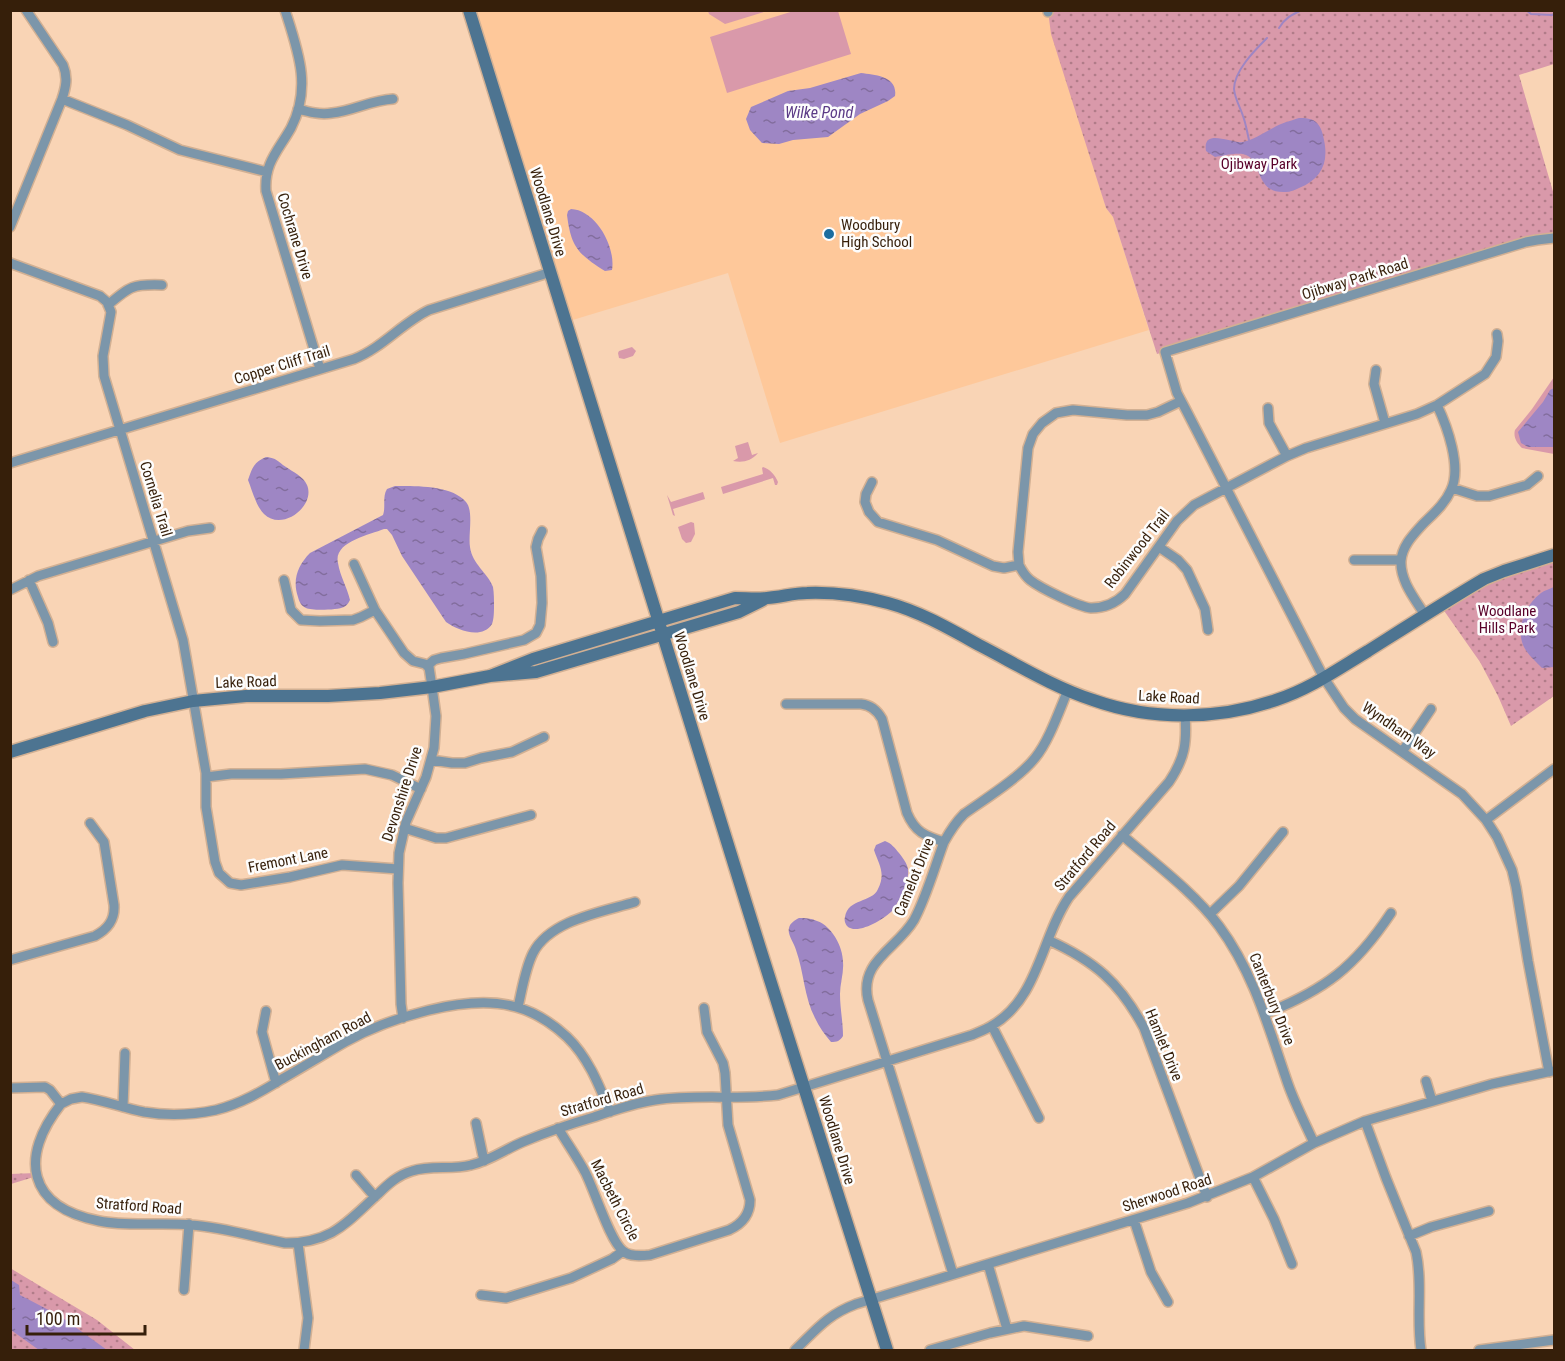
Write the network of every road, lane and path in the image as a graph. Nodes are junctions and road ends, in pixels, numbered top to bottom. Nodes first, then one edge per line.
1 (26, 10) edge
2 (285, 10) edge
3 (469, 10) edge
4 (62, 99) junction
5 (393, 99) dead end
6 (298, 109) junction
7 (267, 172) junction
8 (10, 227) edge
9 (1554, 238) edge
10 (10, 263) edge
11 (551, 272) junction
12 (162, 285) dead end
13 (108, 305) junction
14 (1497, 334) dead end
15 (1165, 352) joint
16 (320, 369) junction
17 (1376, 370) dead end
18 (1181, 401) junction
19 (1437, 405) junction
20 (1268, 408) dead end
21 (1385, 423) junction
22 (119, 430) junction
23 (1287, 456) junction
24 (10, 463) edge
25 (1538, 476) dead end
26 (872, 482) dead end
27 (1227, 488) junction
28 (1452, 488) junction
29 (210, 528) dead end
30 (542, 531) dead end
31 (153, 541) junction
32 (1159, 547) junction
33 (1554, 555) edge
34 (1354, 560) dead end
35 (1401, 560) junction
36 (354, 564) dead end
37 (1019, 565) junction
38 (29, 580) junction
39 (284, 580) dead end
40 (10, 590) edge
41 (768, 598) junction
42 (375, 610) junction
43 (1425, 615) junction
44 (659, 621) junction
45 (1208, 630) dead end
46 (664, 634) junction
47 (53, 642) dead end
48 (427, 666) junction
49 (490, 676) junction
50 (1324, 678) junction
51 (432, 687) junction
52 (1068, 690) junction
53 (193, 701) junction
54 (786, 704) dead end
55 (1431, 709) dead end
56 (1185, 715) junction
57 (544, 737) dead end
58 (10, 752) edge
59 (1402, 752) junction
60 (431, 760) junction
61 (1554, 769) edge
62 (206, 777) junction
63 (421, 789) junction
64 (531, 815) dead end
65 (1486, 820) junction
66 (90, 823) dead end
67 (404, 828) junction
68 (1283, 832) dead end
69 (1122, 835) junction
70 (944, 842) junction
71 (398, 868) junction
72 (635, 902) dead end
73 (1391, 913) dead end
74 (1210, 914) junction
75 (1048, 940) junction
76 (10, 960) edge
77 (518, 1007) junction
78 (704, 1008) dead end
79 (266, 1011) dead end
80 (1264, 1014) junction
81 (403, 1018) junction
82 (992, 1026) junction
83 (125, 1053) dead end
84 (887, 1061) junction
85 (1552, 1071) edge
86 (1426, 1082) dead end
87 (276, 1083) junction
88 (10, 1088) edge
89 (804, 1088) junction
90 (727, 1098) junction
91 (1432, 1101) junction
92 (61, 1104) junction
93 (123, 1107) junction
94 (610, 1112) junction
95 (1039, 1118) dead end
96 (1365, 1121) junction
97 (476, 1123) dead end
98 (558, 1128) junction
99 (1314, 1143) junction
100 (484, 1161) junction
101 (356, 1175) dead end
102 (1253, 1177) junction
103 (375, 1197) junction
104 (1207, 1197) junction
105 (1489, 1211) dead end
106 (1134, 1220) junction
107 (189, 1224) junction
108 (1409, 1236) junction
109 (298, 1243) junction
110 (623, 1251) junction
111 (988, 1264) junction
112 (1292, 1264) dead end
113 (953, 1274) junction
114 (184, 1290) dead end
115 (481, 1295) dead end
116 (871, 1299) junction
117 (1168, 1302) dead end
118 (1007, 1329) junction
119 (1088, 1336) dead end
120 (1554, 1340) edge
121 (304, 1350) edge
122 (795, 1350) edge
123 (887, 1350) edge
124 (930, 1350) edge
125 (1421, 1350) edge
126 (1479, 1350) edge

1 - 4 street
2 - 6 street, Cochrane Drive
3 - 11 street, Woodlane Drive
4 - 7 street
4 - 8 street
5 - 6 street
6 - 7 street, Cochrane Drive
7 - 16 street, Cochrane Drive
9 - 15 street, Ojibway Park Road
10 - 13 street
11 - 16 street, Copper Cliff Trail
11 - 44 street, Woodlane Drive
12 - 13 street
13 - 22 street, Cornelia Trail
14 - 19 street, Robinwood Trail
15 - 18 street, Wyndham Way
16 - 22 street, Copper Cliff Trail
17 - 21 street
18 - 27 street, Wyndham Way
18 - 37 street
19 - 21 street, Robinwood Trail
19 - 28 street
20 - 23 street
21 - 23 street, Robinwood Trail
22 - 24 street, Copper Cliff Trail
22 - 31 street, Cornelia Trail
23 - 27 street, Robinwood Trail
25 - 28 street
26 - 37 street
27 - 32 street, Robinwood Trail
27 - 50 street, Wyndham Way
28 - 35 street
29 - 31 street
30 - 48 street
31 - 38 street
31 - 53 street, Cornelia Trail
32 - 37 street, Robinwood Trail
32 - 45 street
33 - 43 street, Lake Road
34 - 35 street
35 - 43 street
36 - 42 street
38 - 40 street
38 - 47 street
39 - 42 street
41 - 44 street, Lake Road
41 - 46 street, Lake Road
41 - 52 street, Lake Road
42 - 48 street
43 - 50 street, Lake Road
44 - 46 street, Woodlane Drive
44 - 49 street, Lake Road
46 - 49 street, Lake Road
46 - 89 street, Woodlane Drive
48 - 51 street, Devonshire Drive
49 - 51 street, Lake Road
50 - 56 street, Lake Road
50 - 59 street, Wyndham Way
51 - 53 street, Lake Road
51 - 60 street, Devonshire Drive
52 - 56 street, Lake Road
52 - 70 street, Camelot Drive
53 - 58 street, Lake Road
53 - 62 street, Fremont Lane
54 - 70 street
55 - 59 street
56 - 69 street, Stratford Road
57 - 60 street
59 - 65 street, Wyndham Way
60 - 63 street, Devonshire Drive
61 - 65 street
62 - 63 street
62 - 71 street, Fremont Lane
63 - 67 street, Devonshire Drive
64 - 67 street
65 - 85 street, Wyndham Way
66 - 76 street
67 - 71 street, Devonshire Drive
68 - 74 street
69 - 74 street, Canterbury Drive
69 - 75 street, Stratford Road
70 - 84 street, Camelot Drive
71 - 81 street, Devonshire Drive
72 - 77 street
73 - 80 street
74 - 80 street, Canterbury Drive
75 - 82 street, Stratford Road
75 - 104 street, Hamlet Drive
77 - 81 street, Buckingham Road
77 - 94 street, Buckingham Road
78 - 90 street, Macbeth Circle
79 - 87 street
80 - 99 street, Canterbury Drive
81 - 87 street, Buckingham Road
82 - 84 street, Stratford Road
82 - 95 street
83 - 93 street
84 - 89 street, Stratford Road
84 - 113 street, Camelot Drive
85 - 91 street, Sherwood Road
86 - 91 street
87 - 93 street, Buckingham Road
88 - 92 street
89 - 90 street, Stratford Road
89 - 116 street, Woodlane Drive
90 - 94 street, Stratford Road
90 - 110 street, Macbeth Circle
91 - 96 street, Sherwood Road
92 - 93 street, Buckingham Road
92 - 107 street, Stratford Road
94 - 98 street, Stratford Road
96 - 99 street, Sherwood Road
96 - 108 street
97 - 100 street
98 - 100 street, Stratford Road
98 - 110 street, Macbeth Circle
99 - 102 street, Sherwood Road
100 - 103 street, Stratford Road
101 - 103 street
102 - 104 street, Sherwood Road
102 - 112 street
103 - 109 street, Stratford Road
104 - 106 street, Sherwood Road
105 - 108 street
106 - 111 street, Sherwood Road
106 - 117 street
107 - 109 street, Stratford Road
107 - 114 street
108 - 125 street
109 - 121 street
110 - 115 street
111 - 113 street, Sherwood Road
111 - 118 street
113 - 116 street, Sherwood Road
116 - 122 street, Sherwood Road
116 - 123 street, Woodlane Drive
118 - 119 street
118 - 124 street
120 - 126 street

